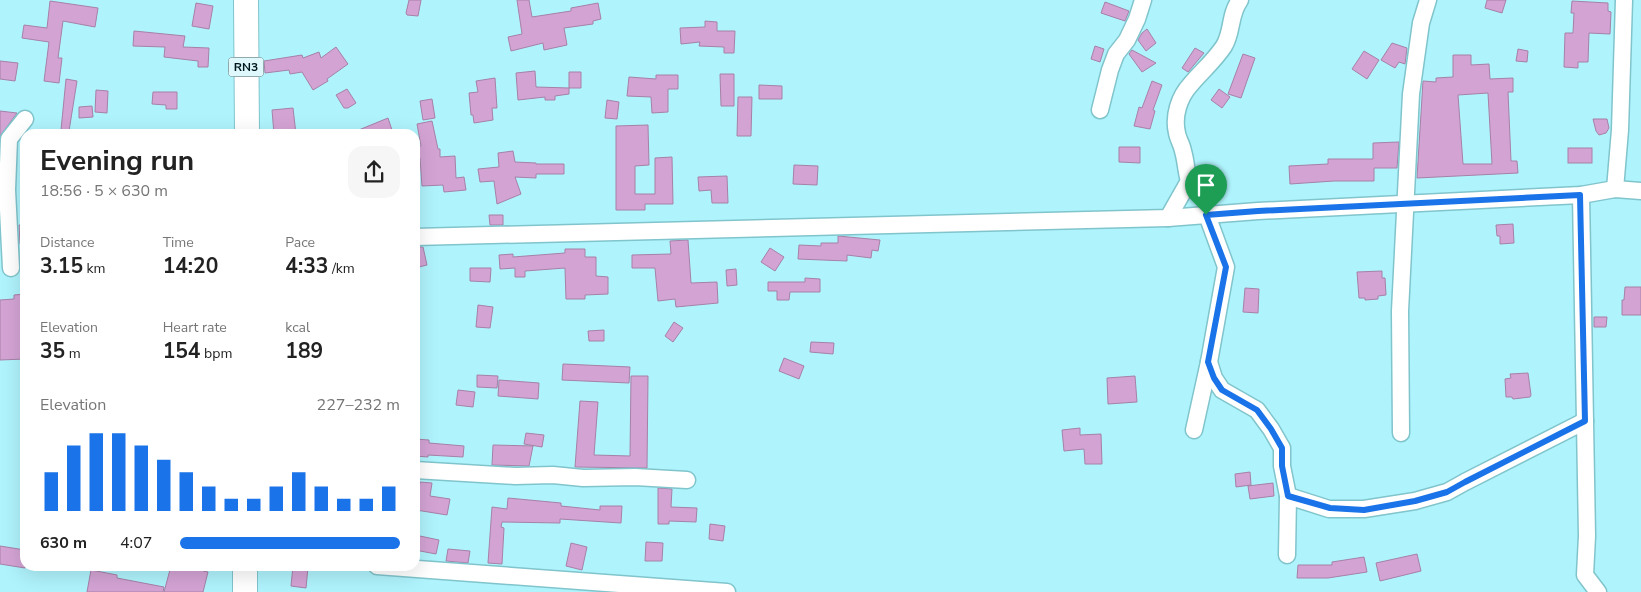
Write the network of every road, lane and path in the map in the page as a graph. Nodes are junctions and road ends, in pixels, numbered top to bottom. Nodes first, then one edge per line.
1 (246, 0) edge
2 (1143, 0) edge
3 (1240, 0) edge
4 (1428, 0) edge
5 (1624, 0) edge
6 (1100, 110) dead end
7 (25, 119) dead end
8 (247, 129) edge
9 (1615, 189) junction
10 (1641, 191) edge
11 (1580, 195) junction
12 (1407, 204) junction
13 (1206, 215) junction
14 (1168, 218) junction
15 (420, 237) edge
16 (12, 268) edge
17 (1208, 362) junction
18 (1585, 421) junction
19 (1194, 430) dead end
20 (1401, 433) dead end
21 (420, 470) edge
22 (687, 480) dead end
23 (1288, 496) junction
24 (1288, 555) dead end
25 (420, 569) edge
26 (245, 571) edge
27 (245, 592) edge
28 (727, 592) edge
29 (1598, 592) edge

1 - 8 highway, RN3
2 - 6 street
3 - 14 street
4 - 12 street
5 - 9 street
7 - 16 street
9 - 10 street
9 - 11 street
11 - 12 street
11 - 18 street
12 - 13 street
12 - 20 street
13 - 14 street
13 - 17 street
14 - 15 street
17 - 19 street
17 - 23 street
18 - 23 street
18 - 29 street
21 - 22 street
23 - 24 street
25 - 28 street
26 - 27 highway

